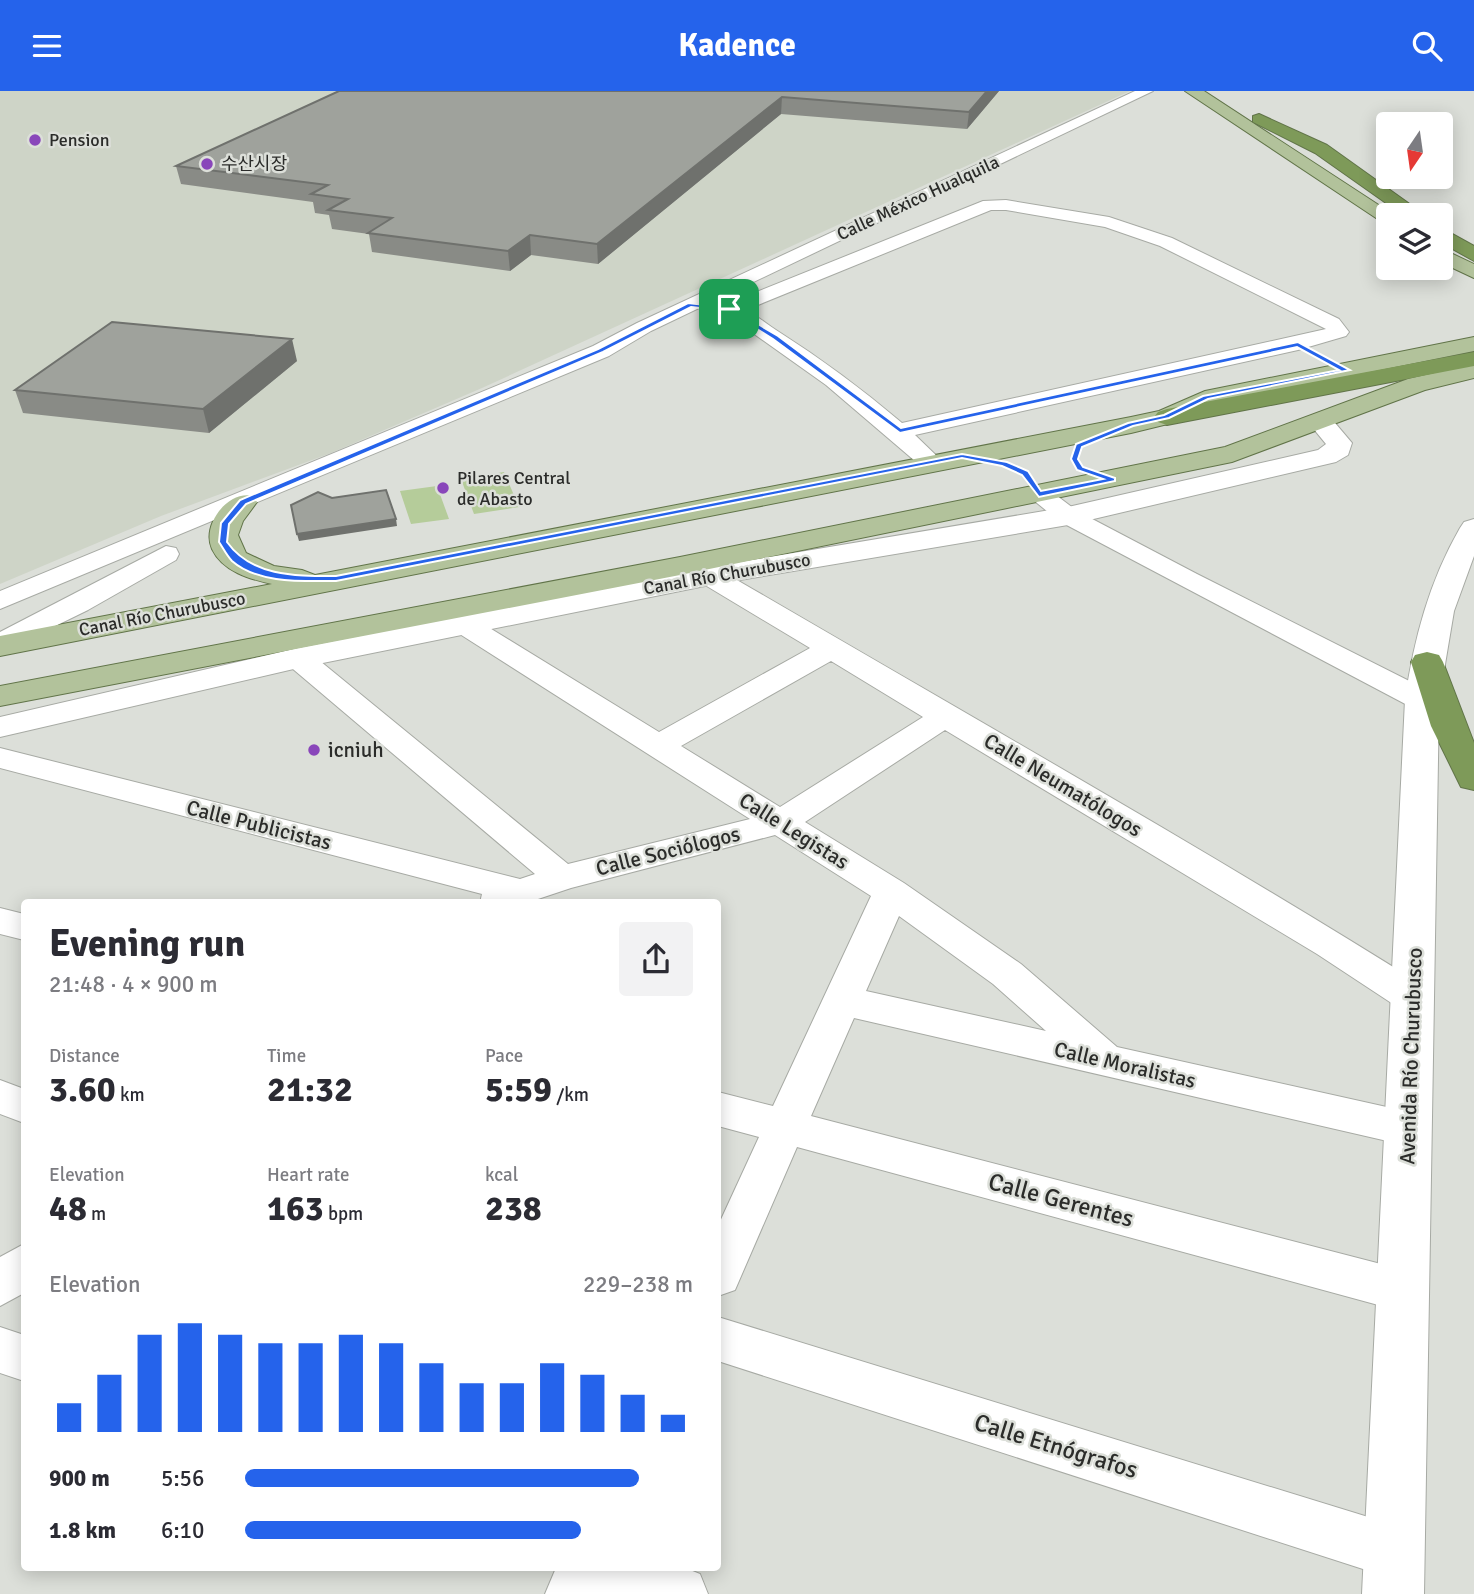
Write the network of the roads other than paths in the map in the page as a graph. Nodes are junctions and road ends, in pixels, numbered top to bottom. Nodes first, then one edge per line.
1 (1146, 91) edge
2 (1193, 91) edge
3 (1215, 91) edge
4 (1259, 119) junction
5 (1266, 138) junction
6 (1398, 203) edge
7 (1376, 212) edge
8 (1453, 243) edge
9 (1453, 254) edge
10 (1474, 258) edge
11 (1453, 260) edge
12 (1474, 272) edge
13 (691, 305) junction
14 (729, 309) junction
15 (1298, 344) junction
16 (1474, 344) edge
17 (1474, 359) edge
18 (1474, 371) edge
19 (1355, 375) junction
20 (1321, 422) junction
21 (1131, 425) junction
22 (900, 431) junction
23 (962, 456) junction
24 (931, 462) junction
25 (1112, 479) junction
26 (1039, 494) junction
27 (239, 504) junction
28 (1068, 516) junction
29 (1474, 528) edge
30 (710, 576) junction
31 (336, 579) junction
32 (0, 601) edge
33 (465, 625) junction
34 (0, 645) edge
35 (834, 647) junction
36 (298, 658) junction
37 (1424, 681) junction
38 (0, 696) edge
39 (947, 715) junction
40 (0, 727) edge
41 (659, 745) junction
42 (0, 758) edge
43 (1474, 779) edge
44 (780, 823) junction
45 (562, 878) junction
46 (891, 892) junction
47 (503, 897) edge
48 (0, 921) edge
49 (21, 926) edge
50 (1413, 998) junction
51 (840, 1000) junction
52 (1106, 1061) junction
53 (0, 1097) edge
54 (21, 1105) edge
55 (721, 1110) edge
56 (785, 1128) junction
57 (1409, 1129) junction
58 (21, 1268) edge
59 (721, 1268) edge
60 (0, 1285) edge
61 (1404, 1291) junction
62 (721, 1340) edge
63 (0, 1349) edge
64 (21, 1357) edge
65 (584, 1571) edge
66 (615, 1571) edge
67 (1394, 1573) edge
68 (573, 1594) edge
69 (680, 1594) edge

1 - 13 street, Calle México Hualquila
2 - 5 main road
3 - 4 main road
4 - 5 main road
4 - 6 highway
5 - 7 main road
8 - 10 highway
9 - 10 main road
11 - 12 main road
13 - 14 street
13 - 27 street, Calle México Hualquila
14 - 15 street
14 - 22 street
15 - 19 street
15 - 22 street
16 - 19 main road, Canal Río Churubusco
17 - 19 highway
18 - 20 main road, Canal Río Churubusco
19 - 21 main road, Canal Río Churubusco
20 - 25 main road, Canal Río Churubusco
20 - 28 street, Canal Río Churubusco
21 - 23 main road, Canal Río Churubusco
21 - 25 main road
22 - 24 street
23 - 24 main road, Canal Río Churubusco
23 - 26 main road
24 - 31 main road, Canal Río Churubusco
25 - 26 main road, Canal Río Churubusco
26 - 28 street
26 - 38 main road, Canal Río Churubusco
27 - 31 main road
27 - 32 street
27 - 34 street
28 - 30 street, Canal Río Churubusco
28 - 37 street
29 - 37 street, Avenida Río Churubusco
30 - 33 street, Canal Río Churubusco
30 - 35 street, Calle Neumatólogos
31 - 34 main road, Canal Río Churubusco
33 - 36 street, Canal Río Churubusco
33 - 41 street, Calle Legistas
35 - 39 street, Calle Neumatólogos
35 - 41 street
36 - 40 street, Canal Río Churubusco
36 - 45 street
37 - 43 highway
37 - 50 street, Avenida Río Churubusco
39 - 44 street, Calle Sociólogos
39 - 50 street, Calle Neumatólogos
41 - 44 street, Calle Legistas
42 - 47 street, Calle Publicistas
44 - 45 street, Calle Sociólogos
44 - 46 street, Calle Legistas
45 - 47 street, Calle Sociólogos
46 - 51 street
46 - 52 street, Calle Legistas
48 - 49 street
50 - 57 street, Avenida Río Churubusco
51 - 52 street, Calle Moralistas
51 - 56 street
52 - 57 street, Calle Moralistas
53 - 54 street
55 - 56 street, Calle Gerentes
56 - 59 street
56 - 61 street, Calle Gerentes
57 - 61 street, Avenida Río Churubusco
58 - 60 street
61 - 67 street, Avenida Río Churubusco
62 - 67 street, Calle Etnógrafos
63 - 64 street
65 - 68 street
66 - 69 street

